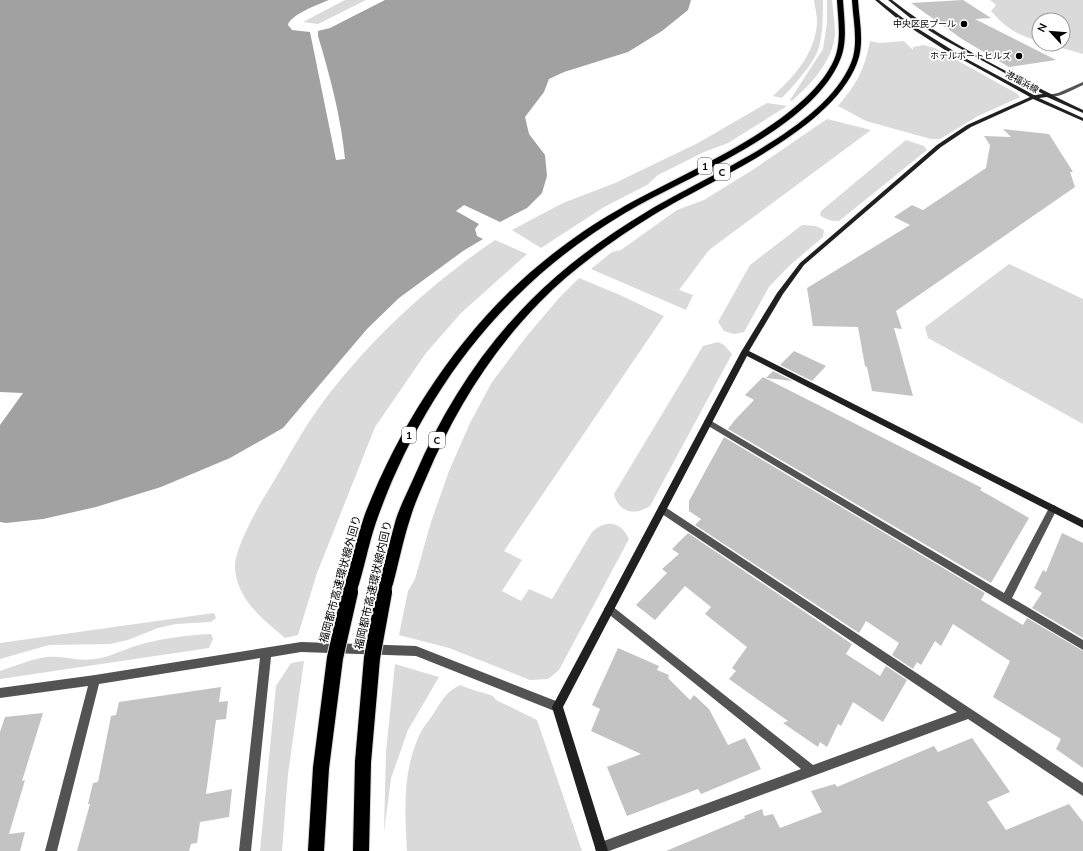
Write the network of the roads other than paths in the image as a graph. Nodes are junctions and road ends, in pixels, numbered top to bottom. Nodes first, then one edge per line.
1 (840, 0) edge
2 (855, 0) edge
3 (877, 0) edge
4 (890, 0) edge
5 (1083, 83) edge
6 (1050, 96) junction
7 (1033, 98) junction
8 (1083, 112) edge
9 (1083, 120) edge
10 (745, 352) junction
11 (708, 422) junction
12 (662, 509) junction
13 (1053, 509) junction
14 (1083, 524) edge
15 (1006, 599) junction
16 (609, 609) junction
17 (1083, 645) edge
18 (266, 654) junction
19 (95, 680) junction
20 (0, 693) edge
21 (557, 707) junction
22 (968, 714) junction
23 (812, 772) junction
24 (1083, 790) edge
25 (602, 850) edge
26 (51, 851) edge
27 (246, 851) edge
28 (316, 851) edge
29 (361, 851) edge

1 - 28 highway, 福岡都市高速環状線外回り / 1, bridge
2 - 29 highway, 福岡都市高速環状線内回り / C, bridge
3 - 7 street, 港福浜線
4 - 6 street, 港福浜線
5 - 6 street
6 - 7 street
6 - 8 street, 港福浜線
7 - 9 street, 港福浜線
7 - 10 street
10 - 11 street
10 - 13 street
11 - 12 street
11 - 15 street
12 - 16 street
12 - 22 street
13 - 14 street
13 - 15 street
15 - 17 street
16 - 21 street
16 - 23 street
18 - 19 street
18 - 21 street
18 - 27 street
19 - 20 street
19 - 26 street
21 - 25 street
22 - 23 street
22 - 24 street
23 - 25 street

